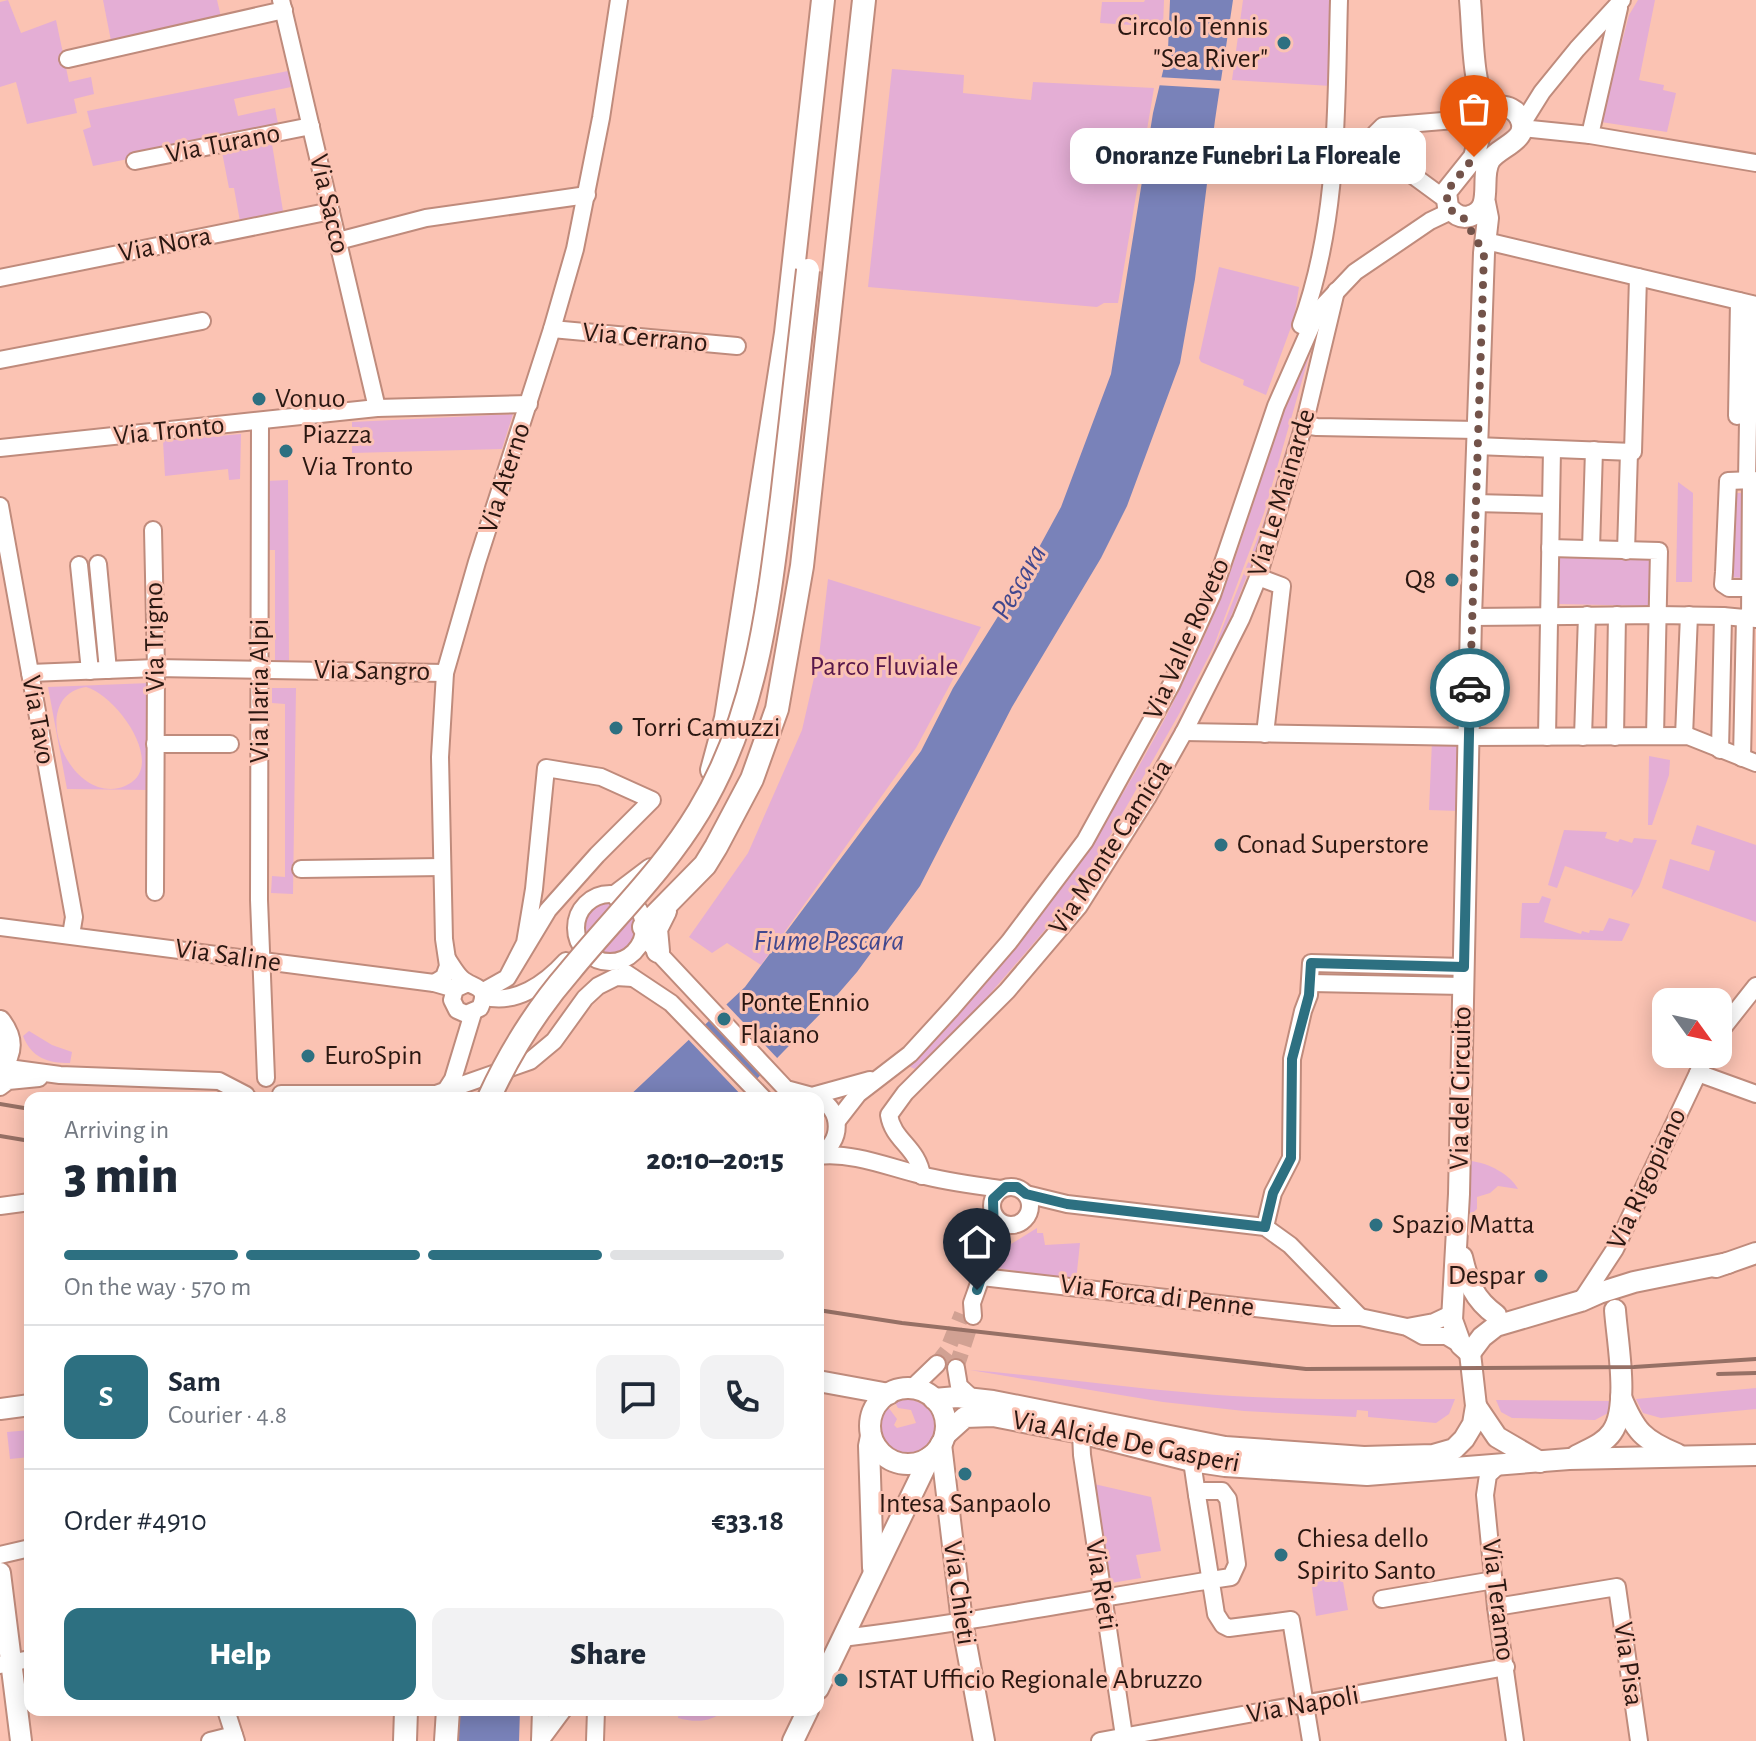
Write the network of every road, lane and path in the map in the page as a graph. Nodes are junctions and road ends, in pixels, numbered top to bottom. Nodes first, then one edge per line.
1 (619, 0) edge
2 (823, 0) edge
3 (837, 0) edge
4 (851, 0) edge
5 (864, 0) edge
6 (1339, 0) edge
7 (1470, 0) edge
8 (1610, 0) edge
9 (1622, 0) edge
10 (282, 5) edge
11 (1595, 29) junction
12 (68, 59) dead end
13 (1542, 92) junction
14 (1486, 116) junction
15 (311, 126) junction
16 (1522, 126) junction
17 (1590, 135) junction
18 (1507, 145) junction
19 (135, 161) dead end
20 (1756, 163) edge
21 (587, 195) junction
22 (1485, 203) junction
23 (1450, 204) junction
24 (331, 211) junction
25 (338, 241) junction
26 (1485, 247) junction
27 (815, 270) junction
28 (1638, 277) junction
29 (0, 278) edge
30 (1332, 293) junction
31 (1748, 304) edge
32 (202, 321) dead end
33 (552, 329) junction
34 (737, 346) dead end
35 (0, 360) edge
36 (529, 404) junction
37 (1276, 406) junction
38 (377, 408) junction
39 (260, 422) junction
40 (1304, 425) junction
41 (1477, 438) junction
42 (0, 448) edge
43 (1552, 449) junction
44 (1594, 450) junction
45 (1631, 452) junction
46 (1751, 480) edge
47 (1474, 503) junction
48 (1551, 505) junction
49 (0, 506) edge
50 (153, 530) dead end
51 (1753, 546) edge
52 (1550, 548) junction
53 (1591, 549) junction
54 (1626, 551) junction
55 (98, 564) dead end
56 (79, 565) dead end
57 (1258, 577) junction
58 (1751, 588) junction
59 (1587, 615) junction
60 (1617, 615) junction
61 (1657, 615) junction
62 (1689, 615) junction
63 (1549, 616) junction
64 (1723, 616) junction
65 (1471, 617) junction
66 (1751, 618) edge
67 (156, 668) junction
68 (260, 668) junction
69 (108, 670) junction
70 (90, 671) junction
71 (30, 673) junction
72 (445, 673) junction
73 (1184, 732) junction
74 (1265, 734) junction
75 (1655, 736) junction
76 (1684, 736) junction
77 (1469, 737) junction
78 (1547, 737) junction
79 (1583, 737) junction
80 (1615, 737) junction
81 (155, 744) junction
82 (230, 744) dead end
83 (1720, 750) junction
84 (1749, 761) edge
85 (442, 867) junction
86 (301, 869) dead end
87 (155, 892) dead end
88 (618, 895) junction
89 (0, 927) edge
90 (71, 935) junction
91 (648, 938) junction
92 (578, 943) junction
93 (262, 960) junction
94 (608, 963) junction
95 (448, 965) junction
96 (1464, 976) junction
97 (507, 978) junction
98 (633, 978) junction
99 (434, 983) junction
100 (1311, 983) junction
101 (1756, 986) edge
102 (469, 989) junction
103 (528, 990) junction
104 (473, 1013) junction
105 (574, 1014) junction
106 (1732, 1016) edge
107 (0, 1021) edge
108 (1700, 1068) edge
109 (1698, 1073) junction
110 (0, 1074) edge
111 (883, 1075) junction
112 (266, 1078) junction
113 (446, 1090) junction
114 (239, 1092) edge
115 (248, 1092) edge
116 (280, 1092) edge
117 (440, 1092) edge
118 (492, 1092) edge
119 (507, 1092) edge
120 (757, 1092) edge
121 (794, 1092) edge
122 (824, 1094) edge
123 (1756, 1094) edge
124 (824, 1104) edge
125 (837, 1126) junction
126 (824, 1151) edge
127 (824, 1156) edge
128 (862, 1159) junction
129 (922, 1176) junction
130 (24, 1194) edge
131 (1026, 1194) junction
132 (0, 1195) edge
133 (995, 1200) junction
134 (24, 1203) edge
135 (0, 1206) edge
136 (1015, 1225) junction
137 (1265, 1227) junction
138 (1458, 1238) junction
139 (994, 1241) junction
140 (1756, 1253) edge
141 (1728, 1263) junction
142 (982, 1277) junction
143 (1338, 1298) junction
144 (1581, 1301) junction
145 (1615, 1310) junction
146 (969, 1311) tunnel mouth
147 (1451, 1314) junction
148 (1333, 1317) junction
149 (1360, 1317) junction
150 (1496, 1321) junction
151 (1407, 1327) junction
152 (1465, 1349) junction
153 (937, 1364) tunnel mouth
154 (956, 1368) dead end
155 (824, 1383) edge
156 (824, 1383) edge
157 (911, 1389) junction
158 (889, 1394) junction
159 (1621, 1397) junction
160 (972, 1398) junction
161 (934, 1399) junction
162 (24, 1406) edge
163 (1476, 1406) junction
164 (0, 1409) edge
165 (871, 1430) junction
166 (1081, 1433) junction
167 (939, 1445) junction
168 (1679, 1455) junction
169 (1756, 1455) edge
170 (1569, 1459) junction
171 (1192, 1461) junction
172 (1540, 1462) junction
173 (1500, 1464) junction
174 (1225, 1466) junction
175 (1197, 1495) junction
176 (1228, 1499) junction
177 (24, 1549) edge
178 (0, 1555) edge
179 (0, 1573) edge
180 (873, 1574) junction
181 (1211, 1580) junction
182 (1494, 1580) junction
183 (1103, 1598) junction
184 (1382, 1599) dead end
185 (1496, 1607) junction
186 (962, 1622) junction
187 (842, 1638) junction
188 (14, 1663) edge
189 (1506, 1667) junction
190 (824, 1676) edge
191 (1305, 1705) junction
192 (228, 1716) edge
193 (406, 1716) edge
194 (420, 1716) edge
195 (434, 1716) edge
196 (448, 1716) edge
197 (541, 1716) edge
198 (559, 1716) edge
199 (596, 1716) edge
200 (805, 1716) edge
201 (796, 1737) edge
202 (1131, 1737) edge
203 (235, 1738) edge
204 (21, 1741) edge
205 (210, 1741) edge
206 (405, 1741) edge
207 (418, 1741) edge
208 (432, 1741) edge
209 (446, 1741) edge
210 (540, 1741) edge
211 (595, 1741) edge
212 (984, 1741) edge
213 (1100, 1741) edge
214 (1311, 1741) edge
215 (1515, 1741) edge
216 (1639, 1741) edge

1 - 21 street, Via Aterno
2 - 88 highway
3 - 27 highway
4 - 27 highway
5 - 91 highway
6 - 37 street, Via Valle Roveto
7 - 14 main road
8 - 11 street
9 - 11 street
9 - 17 street
10 - 12 street
10 - 15 street, Via Sacco
11 - 13 street
13 - 14 street
13 - 16 street
14 - 16 main road
14 - 18 main road
14 - 23 main road
14 - 23 street
15 - 19 street, Via Turano
15 - 24 street, Via Sacco
16 - 17 street
16 - 18 main road, Via del Circuito
17 - 20 street
18 - 22 main road, Via del Circuito
21 - 25 street
21 - 33 street, Via Aterno
22 - 23 main road
22 - 26 main road, Via del Circuito
23 - 26 main road
23 - 30 street
24 - 25 street, Via Sacco
24 - 29 street, Via Nora
25 - 38 street, Via Sacco
26 - 28 street
26 - 41 main road, Via del Circuito
27 - 118 highway, bridge
27 - 119 highway
28 - 31 street
28 - 45 street
30 - 37 street, Via Valle Roveto
30 - 40 street, Via Le Mainarde
31 - 46 street
32 - 35 street
33 - 34 street, Via Cerrano
33 - 36 street, Via Aterno
36 - 38 street, Via Tronto
36 - 72 street, Via Aterno
37 - 111 street, Via Valle Roveto
38 - 39 street, Via Tronto
39 - 42 street, Via Tronto
39 - 68 street, Via Ilaria Alpi
40 - 41 street
40 - 57 street, Via Le Mainarde
41 - 43 street
41 - 47 main road, Via del Circuito
43 - 44 street
43 - 48 street
44 - 45 street
44 - 53 street
45 - 54 street
46 - 51 street
46 - 58 street
47 - 48 street
47 - 65 main road, Via del Circuito
48 - 52 street
49 - 71 street, Via Tavo
50 - 67 street, Via Trigno
51 - 58 street
52 - 53 street
52 - 63 street
53 - 54 street
54 - 61 street
55 - 69 street
56 - 70 street
57 - 73 street, Via Le Mainarde
57 - 74 street
58 - 66 street
59 - 60 street
59 - 63 street
59 - 79 street
60 - 61 street
60 - 80 street
61 - 62 street
61 - 75 street
62 - 64 street
62 - 76 street
63 - 65 street
63 - 78 street
64 - 66 street
64 - 83 street
65 - 77 main road, Via del Circuito
66 - 84 street
67 - 68 street, Via Sangro
67 - 69 street, Via Sangro
67 - 81 street, Via Trigno
68 - 72 street, Via Sangro
68 - 93 street, Via Ilaria Alpi
69 - 70 street, Via Sangro
70 - 71 street, Via Sangro
71 - 90 street, Via Tavo
72 - 85 street, Via Aterno
73 - 74 street, Via Monte Camicia
73 - 129 street, Via Monte Camicia
74 - 77 street, Via Monte Camicia
75 - 76 street, Via Monte Camicia
75 - 80 street, Via Monte Camicia
76 - 83 street
77 - 78 street, Via Monte Camicia
77 - 96 main road, Via del Circuito
78 - 79 street, Via Monte Camicia
79 - 80 street, Via Monte Camicia
81 - 82 street
81 - 87 street, Via Trigno
83 - 84 street
85 - 86 street
85 - 95 street, Via Aterno
88 - 91 street
88 - 92 street
89 - 90 street, Via Saline
90 - 93 street, Via Saline
91 - 94 street
91 - 121 street
92 - 94 street
92 - 103 street
93 - 99 street, Via Saline
93 - 112 street, Via Ilaria Alpi
94 - 98 street
94 - 105 street
95 - 99 street
95 - 102 street
96 - 100 street, Via del Circuito
96 - 100 street, Via del Circuito
96 - 138 main road, Via del Circuito
97 - 97 street
97 - 102 street
97 - 103 street
98 - 105 street
98 - 120 street
99 - 102 street, Via Saline
100 - 137 street
101 - 106 street
102 - 103 street
102 - 104 street
102 - 104 street
104 - 113 street
105 - 113 street
107 - 110 main road
108 - 109 street, Via Rigopiano
109 - 123 street
109 - 144 street, Via Rigopiano
110 - 114 street
111 - 122 street, Via Valle Roveto
111 - 125 street, Via Valle Roveto
112 - 115 street
112 - 116 street
113 - 117 street
124 - 125 street
125 - 126 street, Via Valle Roveto
125 - 128 street
127 - 128 street
128 - 129 street
129 - 133 street
130 - 132 street
131 - 133 street
131 - 136 street
131 - 137 street
133 - 136 street
133 - 139 street
134 - 135 street
136 - 139 street
137 - 143 street
138 - 147 main road, Via del Circuito
138 - 150 main road, Via del Circuito
139 - 142 street
140 - 141 main road
141 - 144 main road
141 - 145 main road
142 - 146 street
142 - 148 street, Via Forca di Penne
143 - 148 street
143 - 149 street
144 - 145 main road
144 - 150 main road
145 - 159 main road, Via Alcide De Gasperi
147 - 150 main road
147 - 151 street, Via Forca di Penne
147 - 152 main road, Via del Circuito
148 - 149 street, Via Forca di Penne
149 - 151 street, Via Forca di Penne
150 - 152 main road
151 - 152 street, Via Forca di Penne
152 - 163 main road
153 - 157 street
154 - 160 street
155 - 158 main road
156 - 165 main road
157 - 158 main road
157 - 161 main road
158 - 165 main road
159 - 168 main road
159 - 170 main road, Via Alcide De Gasperi
160 - 161 main road, Via Alcide De Gasperi
160 - 163 main road, Via Alcide De Gasperi
161 - 167 main road
162 - 164 main road
163 - 172 main road
165 - 167 main road
165 - 180 main road
166 - 167 main road, Via Alcide De Gasperi
166 - 171 main road, Via Alcide De Gasperi
166 - 183 street, Via Rieti
167 - 180 main road
167 - 186 main road, Via Chieti
168 - 169 main road
168 - 170 main road
170 - 172 main road, Via Alcide De Gasperi
171 - 174 main road, Via Alcide De Gasperi
171 - 175 street
172 - 173 main road, Via Alcide De Gasperi
173 - 174 main road, Via Alcide De Gasperi
173 - 182 street, Via Teramo
174 - 176 street
175 - 176 street
175 - 181 street
176 - 181 street
177 - 178 street
179 - 188 main road
180 - 187 main road
181 - 183 street
181 - 191 street
182 - 184 street
182 - 185 street, Via Teramo
183 - 186 street
183 - 202 street, Via Rieti
185 - 189 street, Via Teramo
185 - 216 street, Via Pisa
186 - 187 street
186 - 212 main road, Via Chieti
187 - 190 main road
188 - 204 main road
189 - 191 street, Via Napoli
189 - 215 street, Via Teramo
191 - 202 street, Via Napoli
191 - 214 street
192 - 203 street
193 - 206 highway
194 - 207 highway
195 - 208 highway
196 - 209 highway
197 - 210 street
198 - 210 street
199 - 211 street
200 - 201 main road
202 - 213 street, Via Napoli
203 - 205 street

